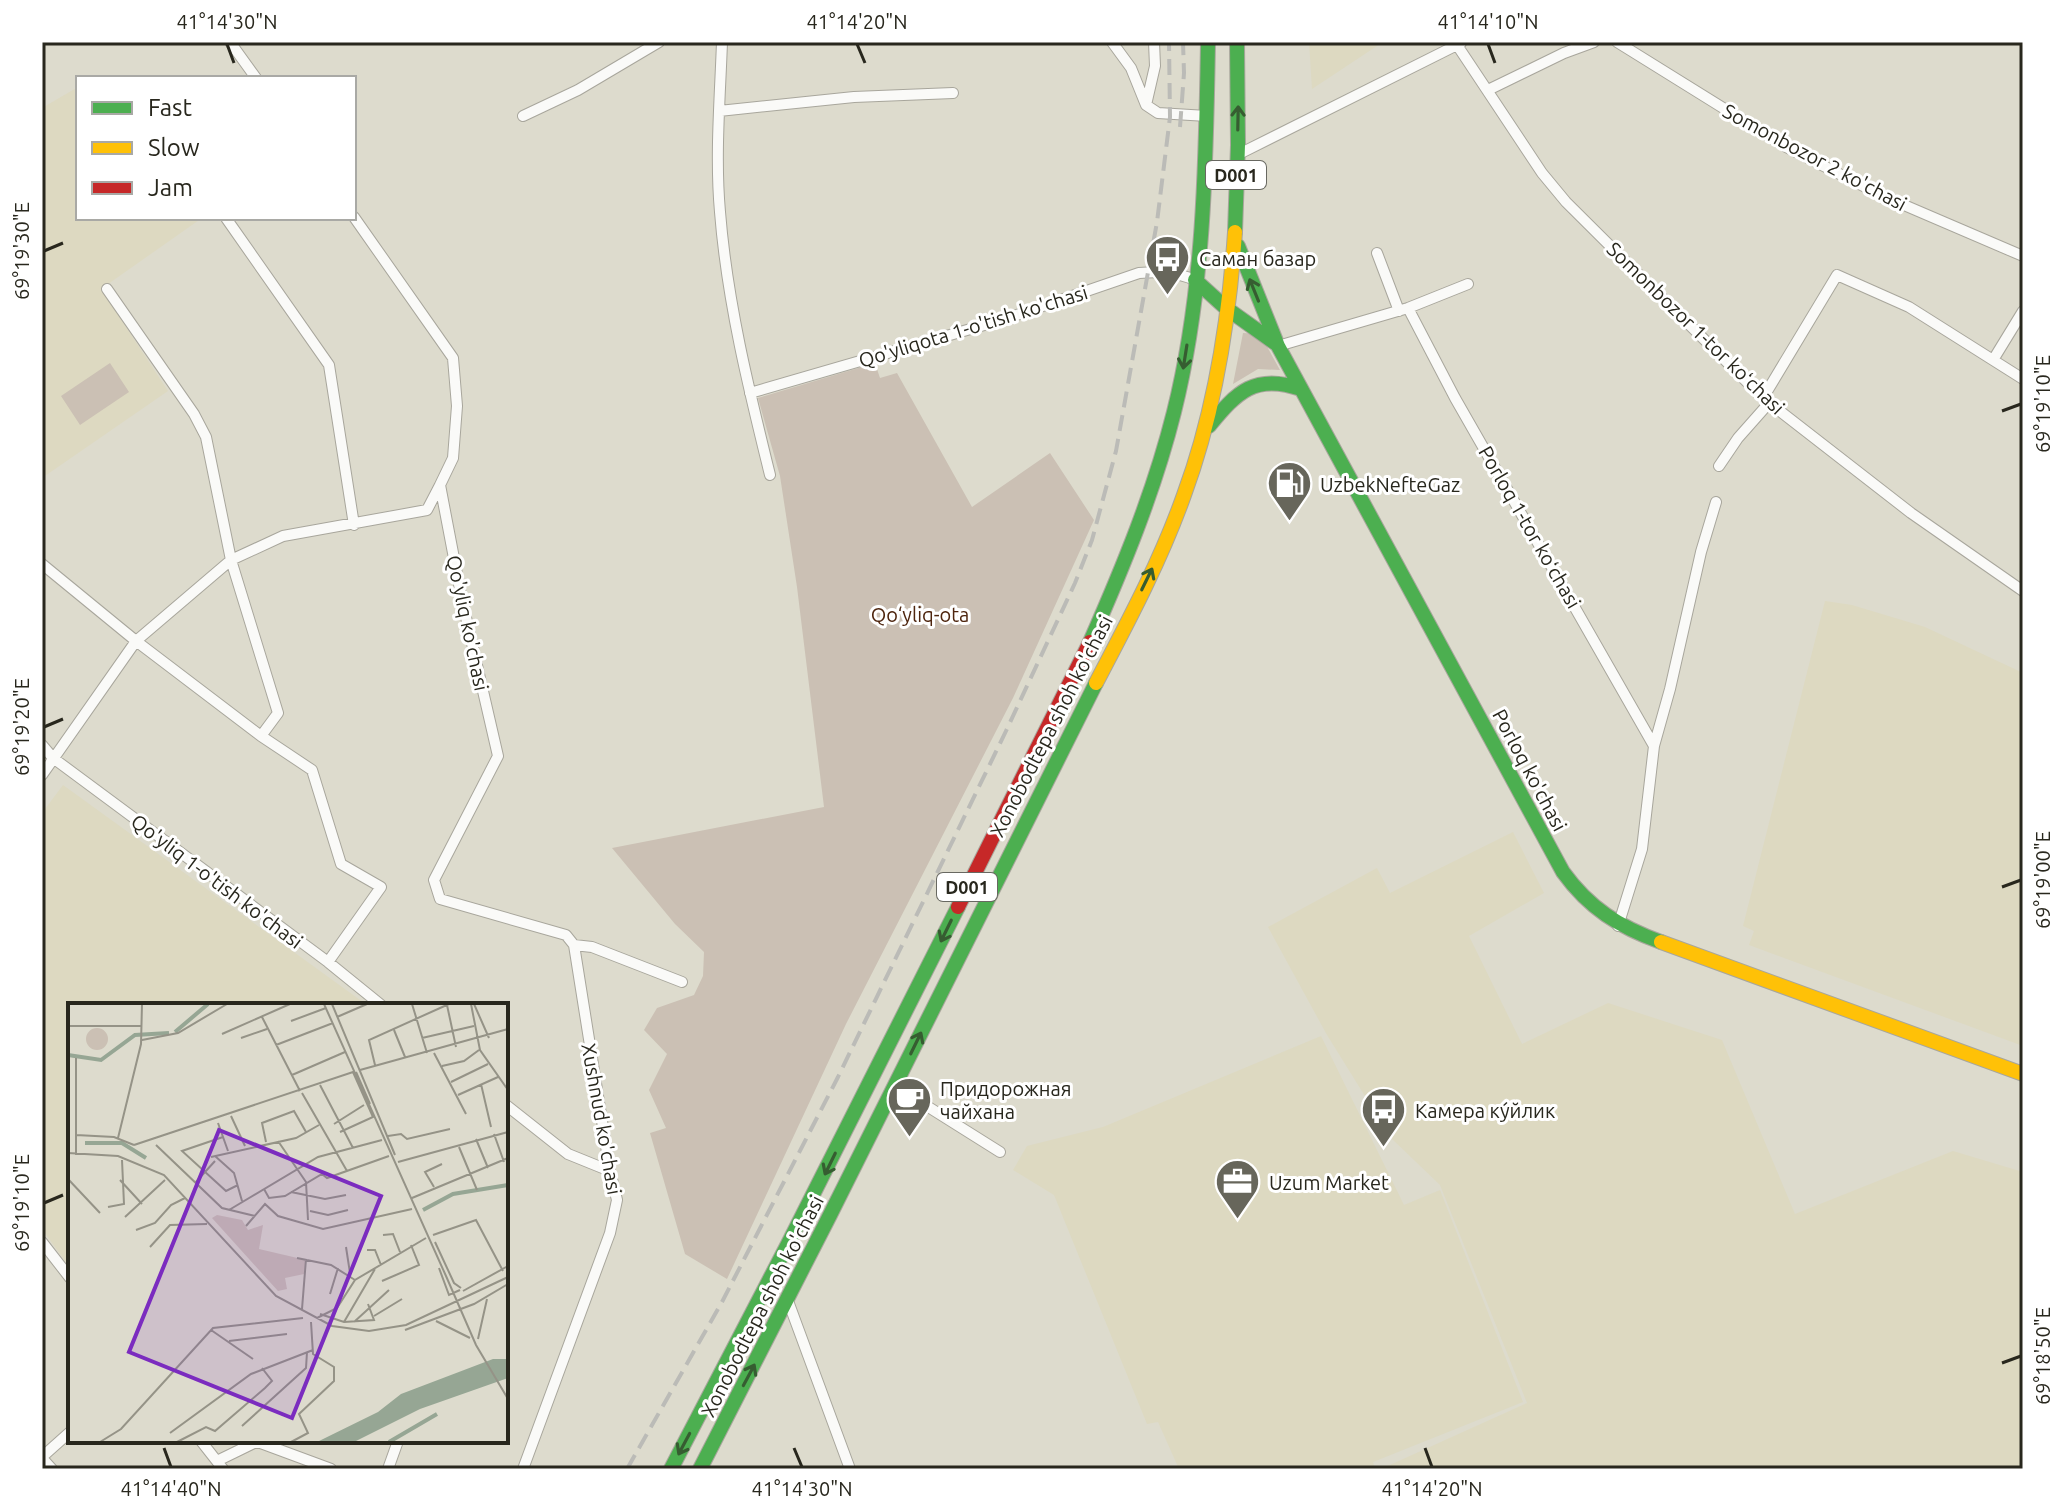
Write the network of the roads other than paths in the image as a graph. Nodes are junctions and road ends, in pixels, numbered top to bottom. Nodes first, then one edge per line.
1 (230, 42) edge
2 (659, 42) edge
3 (722, 42) edge
4 (1112, 42) edge
5 (1154, 42) edge
6 (1208, 42) edge
7 (1237, 42) edge
8 (1594, 42) edge
9 (1617, 42) edge
10 (1460, 43) edge
11 (255, 76) edge
12 (1488, 90) junction
13 (953, 93) dead end
14 (1146, 105) junction
15 (719, 111) junction
16 (523, 116) dead end
17 (1207, 116) junction
18 (1237, 155) junction
19 (227, 220) edge
20 (356, 220) edge
21 (1233, 232) junction
22 (1377, 253) dead end
23 (2023, 256) edge
24 (1195, 280) junction
25 (1468, 284) dead end
26 (107, 289) dead end
27 (1226, 308) junction
28 (1404, 309) junction
29 (2023, 311) edge
30 (1278, 346) junction
31 (1993, 360) junction
32 (2023, 379) edge
33 (1301, 389) junction
34 (750, 393) junction
35 (1766, 400) junction
36 (1204, 433) junction
37 (1719, 466) dead end
38 (770, 475) dead end
39 (440, 485) junction
40 (1716, 502) dead end
41 (354, 525) junction
42 (231, 560) junction
43 (42, 564) edge
44 (2023, 591) edge
45 (136, 641) junction
46 (261, 736) junction
47 (42, 745) edge
48 (1654, 746) junction
49 (53, 758) junction
50 (42, 775) edge
51 (1618, 926) junction
52 (576, 945) junction
53 (328, 962) junction
54 (682, 982) dead end
55 (379, 1003) edge
56 (874, 1074) junction
57 (2023, 1074) edge
58 (895, 1086) junction
59 (508, 1107) edge
60 (1000, 1152) dead end
61 (610, 1171) junction
62 (44, 1251) edge
63 (68, 1276) edge
64 (788, 1301) junction
65 (68, 1434) edge
66 (203, 1443) edge
67 (255, 1443) edge
68 (263, 1443) edge
69 (397, 1443) edge
70 (42, 1457) edge
71 (220, 1465) edge
72 (52, 1469) edge
73 (331, 1469) edge
74 (388, 1469) edge
75 (523, 1469) edge
76 (671, 1469) edge
77 (700, 1469) edge
78 (850, 1469) edge

1 - 11 street
2 - 16 street
3 - 15 street
4 - 14 street
5 - 14 street
6 - 17 main road, Xonobodtepa shoh ko'chasi / D001
18 -> 7 main road, Xonobodtepa shoh ko'chasi / D001
8 - 12 street
9 - 23 street, Somonbozor 2 ko'chasi
10 - 12 street, Somonbozor 1-tor koʻchasi
10 - 18 street
12 - 35 street, Somonbozor 1-tor koʻchasi
13 - 15 street
14 - 17 street
15 - 34 street
17 - 24 main road, Xonobodtepa shoh ko'chasi / D001
18 - 21 main road, Xonobodtepa shoh ko'chasi / D001
19 - 41 street
20 - 39 street
21 - 27 main road, Xonobodtepa shoh ko'chasi / D001
30 -> 21 main road, Porloq ko'chasi
22 - 28 street, Porloq 1-tor koʻchasi
24 - 27 main road
24 - 34 street, Qo'yliqota 1-o'tish ko'chasi
24 -> 56 main road, Xonobodtepa shoh ko'chasi / D001
25 - 28 street
26 - 42 street
27 - 30 main road
27 - 36 main road, Xonobodtepa shoh ko'chasi / D001
28 - 30 street
28 - 48 street, Porloq 1-tor koʻchasi
29 - 31 street
30 - 33 main road, Porloq ko'chasi
31 - 32 street
31 - 35 street
33 - 36 main road
33 - 51 main road, Porloq ko'chasi
34 - 38 street
35 - 37 street
35 - 44 street, Somonbozor 1-tor koʻchasi
58 -> 36 main road, Xonobodtepa shoh ko'chasi / D001
39 - 41 street
39 - 52 street, Qo'yliq ko'chasi
40 - 48 street
41 - 42 street
42 - 45 street
42 - 46 street
43 - 45 street
45 - 46 street
45 - 49 street
46 - 53 street
47 - 49 street, Qo'yliq 1-o'tish ko'chasi
48 - 51 street
49 - 50 street
49 - 53 street, Qo'yliq 1-o'tish ko'chasi
51 - 57 main road, Porloq ko'chasi
52 - 54 street
52 - 61 street, Xushnud ko'chasi
53 - 55 street, Qo'yliq 1-o'tish ko'chasi
56 - 58 main road
56 -> 76 main road, Xonobodtepa shoh ko'chasi / D001
58 - 60 street
58 - 64 main road, Xonobodtepa shoh ko'chasi / D001
59 - 61 street
61 - 75 street, Xushnud ko'chasi
62 - 63 street
77 -> 64 main road, Xonobodtepa shoh ko'chasi / D001
64 - 78 street
65 - 70 street
66 - 71 street
67 - 71 street
68 - 73 street
69 - 74 street
70 - 72 street

